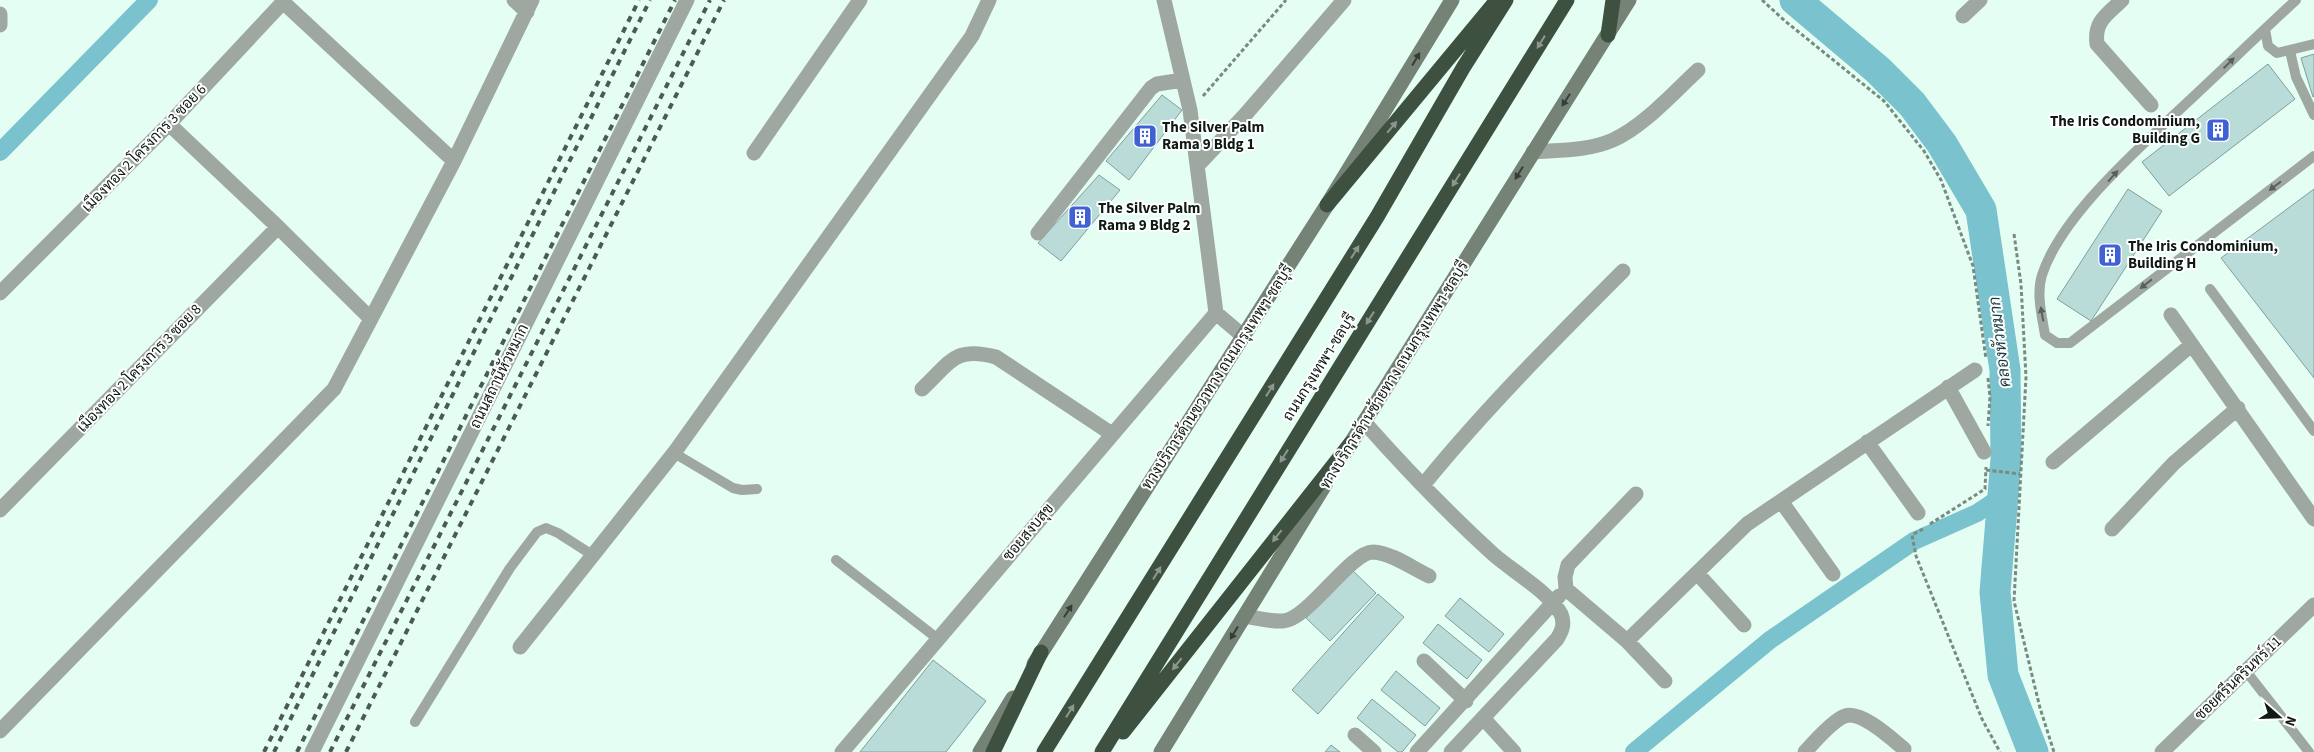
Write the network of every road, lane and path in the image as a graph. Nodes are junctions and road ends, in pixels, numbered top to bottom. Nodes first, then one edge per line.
1 (514, 0) edge
2 (687, 0) edge
3 (860, 0) edge
4 (989, 0) edge
5 (1164, 0) edge
6 (1286, 0) edge
7 (1344, 0) edge
8 (1452, 0) edge
9 (1497, 0) edge
10 (1506, 0) edge
11 (1567, 0) edge
12 (1613, 0) edge
13 (1629, 0) edge
14 (1762, 0) edge
15 (1980, 0) edge
16 (2122, 0) edge
17 (2296, 0) edge
18 (284, 1) edge
19 (530, 6) edge
20 (0, 14) edge
21 (1963, 16) dead end
22 (0, 25) edge
23 (2265, 29) junction
24 (1608, 35) junction
25 (2314, 44) edge
26 (2290, 51) junction
27 (1698, 70) dead end
28 (1184, 80) junction
29 (2151, 105) dead end
30 (1190, 110) junction
31 (2314, 115) edge
32 (169, 124) junction
33 (1533, 152) junction
34 (754, 153) dead end
35 (2314, 156) edge
36 (454, 161) junction
37 (1198, 165) junction
38 (1327, 205) junction
39 (278, 226) junction
40 (1038, 233) dead end
41 (2014, 234) dead end
42 (1622, 271) dead end
43 (2210, 289) dead end
44 (0, 294) edge
45 (1216, 313) junction
46 (2171, 315) dead end
47 (371, 319) junction
48 (1243, 336) junction
49 (2190, 346) junction
50 (1983, 372) junction
51 (1948, 387) junction
52 (922, 389) dead end
53 (2238, 408) junction
54 (1365, 423) junction
55 (2314, 431) edge
56 (1112, 434) junction
57 (1988, 436) dead end
58 (1867, 442) junction
59 (1351, 443) junction
60 (674, 453) junction
61 (1985, 457) joint
62 (2053, 462) dead end
63 (1986, 470) junction
64 (2020, 474) junction
65 (1424, 484) junction
66 (757, 489) dead end
67 (1636, 494) dead end
68 (1781, 501) junction
69 (0, 510) edge
70 (1918, 513) dead end
71 (2314, 519) edge
72 (2112, 528) dead end
73 (594, 556) junction
74 (836, 560) dead end
75 (1697, 573) junction
76 (1833, 574) dead end
77 (1429, 576) dead end
78 (1566, 589) junction
79 (1553, 603) junction
80 (2314, 605) edge
81 (1245, 616) junction
82 (1744, 625) dead end
83 (938, 639) junction
84 (1627, 641) junction
85 (520, 647) dead end
86 (1042, 652) junction
87 (1424, 661) dead end
88 (2246, 671) junction
89 (1665, 681) dead end
90 (1466, 701) junction
91 (1484, 719) junction
92 (415, 722) dead end
93 (0, 731) edge
94 (1355, 735) dead end
95 (1904, 749) dead end
96 (312, 752) edge
97 (842, 752) edge
98 (980, 752) edge
99 (993, 752) edge
100 (1044, 752) edge
101 (1102, 752) edge
102 (1107, 752) edge
103 (1161, 752) edge
104 (1374, 752) edge
105 (1417, 752) edge
106 (1452, 752) edge
107 (1514, 752) edge
108 (1805, 752) edge
109 (2000, 752) edge
110 (2054, 752) edge
111 (2162, 752) edge
112 (2309, 752) edge

1 - 19 street
2 - 96 street, ถนนสถานีหัวหมาก
3 - 34 street
4 - 60 street
5 - 28 street
6 - 30 path
7 - 37 street
38 -> 8 main road, ทางบริการด้านขวาทาง ถนนกรุงเทพฯ-ชลบุรี
38 -> 9 highway
100 -> 10 highway, ถนนกรุงเทพฯ-ชลบุรี
11 -> 101 highway, ถนนกรุงเทพฯ-ชลบุรี
12 - 24 highway
13 - 24 main road, ทางบริการด้านซ้ายทาง ถนนกรุงเทพฯ-ชลบุรี
14 - 50 path
15 - 21 street
16 - 29 street
17 - 23 lane
18 - 32 street, เมืองทอง 2 โครงการ 3 ซอย 6
18 - 36 street
19 - 36 street
20 - 22 street
23 - 26 lane
35 -> 23 lane
24 -> 33 main road, ทางบริการด้านซ้ายทาง ถนนกรุงเทพฯ-ชลบุรี
25 - 26 lane
26 - 31 lane
27 - 33 street
28 - 30 street
28 - 40 street
30 - 37 street
32 - 39 street
32 - 44 street, เมืองทอง 2 โครงการ 3 ซอย 6
33 -> 54 main road, ทางบริการด้านซ้ายทาง ถนนกรุงเทพฯ-ชลบุรี
36 - 47 street
37 - 45 street
38 - 48 main road, ทางบริการด้านขวาทาง ถนนกรุงเทพฯ-ชลบุรี
39 - 47 street
39 - 69 street, เมืองทอง 2 โครงการ 3 ซอย 8
41 - 64 path
42 - 65 street
43 - 55 lane
45 - 48 street
45 - 56 street, ซอยสงบสุข
46 - 49 street
47 - 93 street
86 -> 48 main road, ทางบริการด้านขวาทาง ถนนกรุงเทพฯ-ชลบุรี
49 - 53 street
49 - 62 street
50 - 51 street
50 - 57 path
51 - 58 street
51 - 61 street
52 - 56 street
53 - 71 street
53 - 72 street
54 - 59 main road, ทางบริการด้านซ้ายทาง ถนนกรุงเทพฯ-ชลบุรี
54 - 65 street
56 - 83 street, ซอยสงบสุข
58 - 68 street
58 - 70 street
59 - 81 main road, ทางบริการด้านซ้ายทาง ถนนกรุงเทพฯ-ชลบุรี
59 -> 102 highway
60 - 66 lane
60 - 73 street
61 - 63 path
63 - 64 path
63 - 109 path
64 - 110 path
65 - 79 street
67 - 78 street
68 - 75 street
68 - 76 street
73 - 85 street
73 - 92 lane
74 - 83 lane
75 - 82 street
75 - 84 street
77 - 81 street
78 - 79 street
78 - 84 street
79 - 90 street
79 - 91 street
80 - 88 street, ซอยศรีนครินทร์ 11
81 -> 103 main road, ทางบริการด้านซ้ายทาง ถนนกรุงเทพฯ-ชลบุรี
83 - 97 street, ซอยสงบสุข
84 - 89 street
86 - 98 main road, ทางบริการด้านขวาทาง ถนนกรุงเทพฯ-ชลบุรี
86 - 99 highway
87 - 90 street
88 - 111 street, ซอยศรีนครินทร์ 11
88 - 112 lane
90 - 105 street
91 - 106 street
91 - 107 street
94 - 104 street
95 - 108 street

